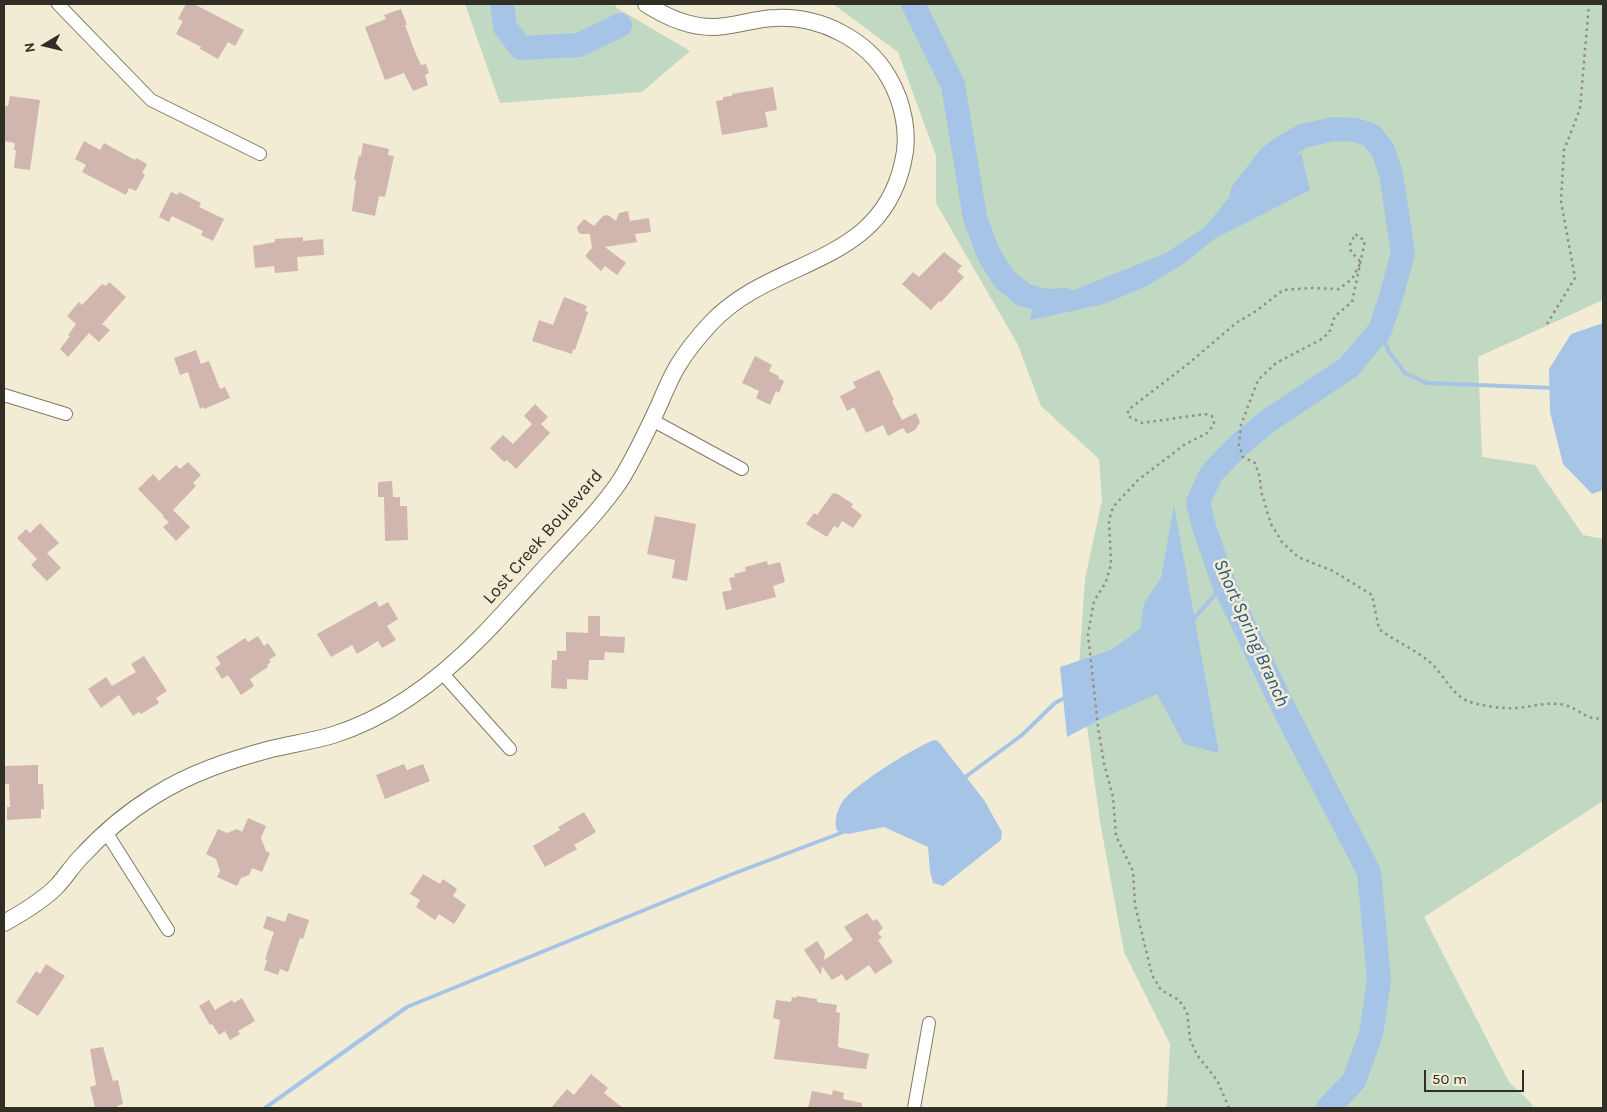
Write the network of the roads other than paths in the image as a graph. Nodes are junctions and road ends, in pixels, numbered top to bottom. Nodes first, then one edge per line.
1 (58, 4) edge
2 (646, 4) edge
3 (260, 154) dead end
4 (4, 396) edge
5 (66, 414) dead end
6 (652, 420) junction
7 (742, 469) dead end
8 (443, 674) junction
9 (510, 749) dead end
10 (106, 832) junction
11 (4, 923) edge
12 (168, 930) dead end
13 (928, 1023) dead end
14 (914, 1108) edge

1 - 3 street
2 - 6 street, Lost Creek Boulevard
4 - 5 street
6 - 7 street
6 - 8 street, Lost Creek Boulevard
8 - 9 street
8 - 10 street, Lost Creek Boulevard
10 - 11 street, Lost Creek Boulevard
10 - 12 street
13 - 14 street

